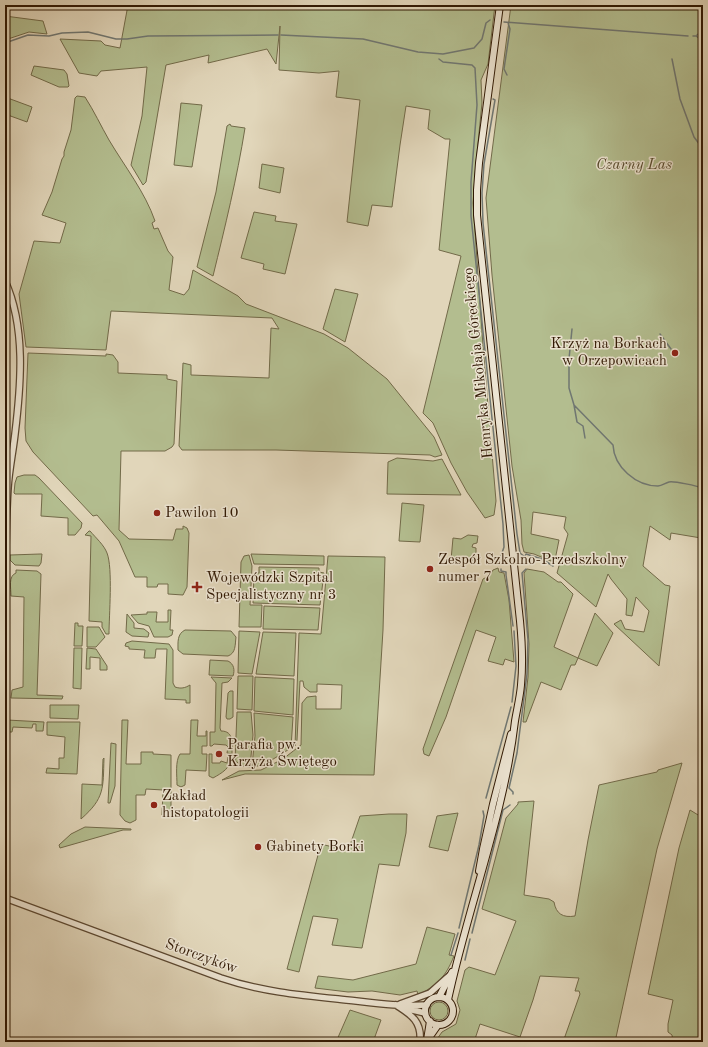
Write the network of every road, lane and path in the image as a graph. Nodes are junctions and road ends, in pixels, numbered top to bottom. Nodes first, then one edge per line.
1 (500, 5) edge
2 (5, 281) edge
3 (5, 628) edge
4 (5, 898) edge
5 (12, 901) junction
6 (5, 903) edge
7 (455, 967) junction
8 (450, 976) junction
9 (439, 997) junction
10 (448, 1000) junction
11 (396, 1005) junction
12 (427, 1005) junction
13 (426, 1013) junction
14 (430, 1021) junction
15 (438, 1025) junction
16 (420, 1042) edge
17 (426, 1042) edge

1 - 7 main road, Henryka Mikołaja Góreckiego
2 - 3 street
4 - 5 street, Storczyków
5 - 6 street
5 - 11 street, Storczyków
7 - 8 main road, Henryka Mikołaja Góreckiego
7 - 10 main road, Henryka Mikołaja Góreckiego
8 - 9 main road, Henryka Mikołaja Góreckiego
8 - 11 street
9 - 10 main road
9 - 12 main road
10 - 15 main road
11 - 12 street, Storczyków
11 - 13 street, Storczyków
11 - 16 street
12 - 13 main road
13 - 14 main road
14 - 15 main road
14 - 17 main road
15 - 17 main road

